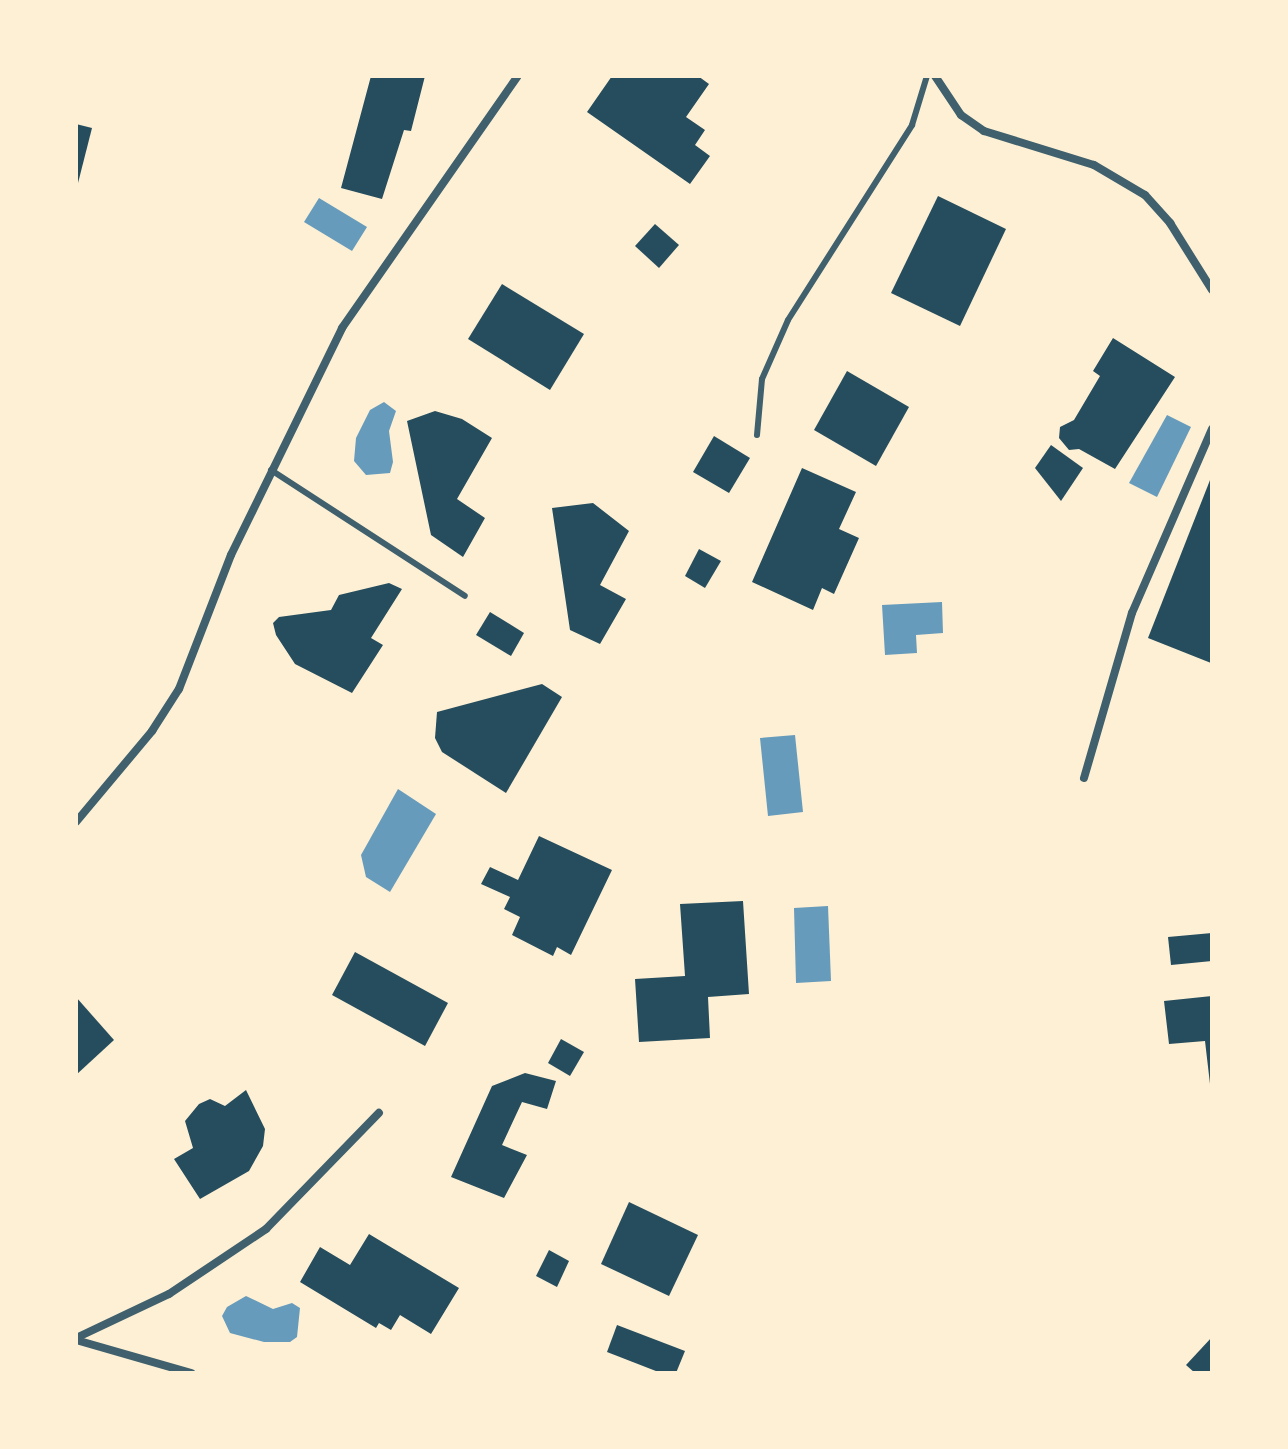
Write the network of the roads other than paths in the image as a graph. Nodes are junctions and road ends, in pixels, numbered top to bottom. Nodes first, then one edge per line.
1 (518, 76) edge
2 (927, 76) edge
3 (935, 76) edge
4 (1212, 290) edge
5 (1212, 429) edge
6 (757, 435) dead end
7 (271, 470) junction
8 (465, 596) dead end
9 (1084, 778) dead end
10 (76, 822) edge
11 (379, 1113) dead end
12 (76, 1339) edge
13 (191, 1373) edge

1 - 7 street
2 - 6 lane
3 - 4 street
5 - 9 street
7 - 8 lane
7 - 10 street
11 - 12 street
12 - 13 street

